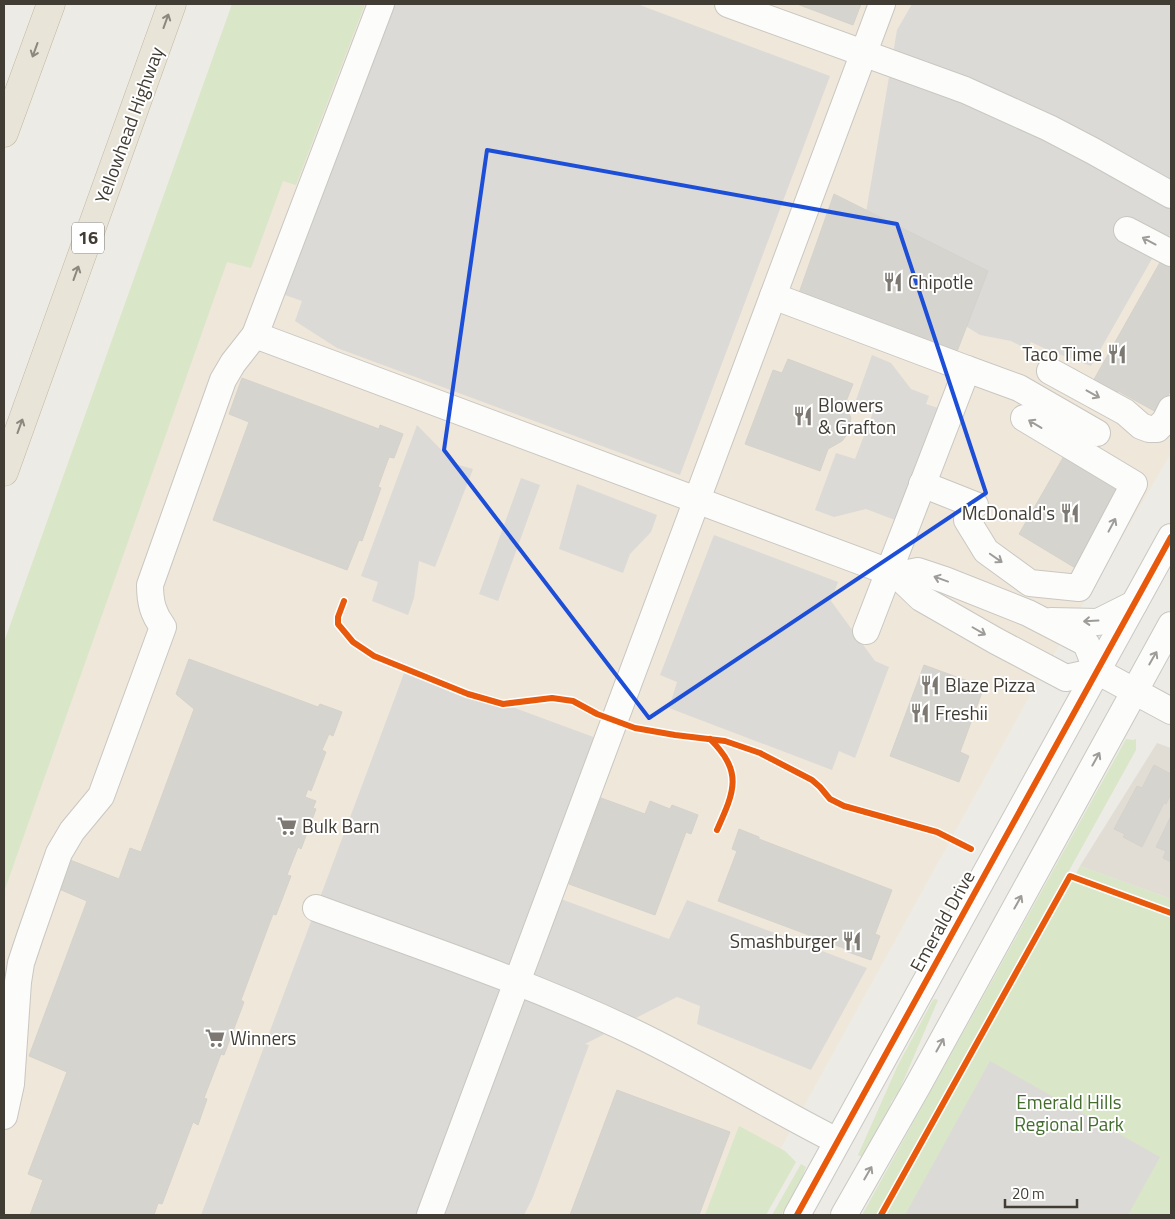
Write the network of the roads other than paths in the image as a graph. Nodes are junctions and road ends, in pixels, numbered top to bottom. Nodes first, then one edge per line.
1 (51, 4) edge
2 (172, 4) edge
3 (381, 4) edge
4 (728, 4) edge
5 (882, 4) edge
6 (863, 54) junction
7 (4, 133) edge
8 (1171, 195) edge
9 (1127, 230) dead end
10 (1171, 253) edge
11 (773, 296) junction
12 (255, 335) junction
13 (967, 369) junction
14 (1050, 371) dead end
15 (1171, 409) edge
16 (1024, 418) dead end
17 (1097, 433) dead end
18 (4, 472) edge
19 (922, 484) junction
20 (697, 500) junction
21 (1171, 537) edge
22 (893, 573) junction
23 (1134, 604) junction
24 (1045, 621) junction
25 (1171, 625) edge
26 (866, 631) dead end
27 (1097, 671) junction
28 (1134, 691) junction
29 (1171, 711) edge
30 (316, 908) dead end
31 (518, 982) junction
32 (4, 1116) edge
33 (837, 1141) junction
34 (430, 1215) edge
35 (797, 1215) edge
36 (844, 1215) edge

1 -> 7 highway
18 -> 2 highway, Yellowhead Highway / 16
3 - 12 street
4 - 6 street
5 - 6 street
6 - 8 street
6 - 11 street
10 -> 9 street
11 - 13 street
11 - 20 street
12 - 20 street
12 - 32 street
13 - 17 street
13 - 19 street
14 -> 15 street
19 -> 16 street
19 - 22 street
20 - 22 street
20 - 31 street
21 - 23 street, Emerald Drive
24 -> 22 street
22 - 26 street
22 -> 27 street
23 -> 24 street
23 - 27 street, Emerald Drive
24 - 27 street
28 -> 25 street
27 - 28 street
27 - 33 street, Emerald Drive
28 - 29 street
36 -> 28 street
30 - 31 street
31 - 33 street
31 - 34 street
33 - 35 street, Emerald Drive

